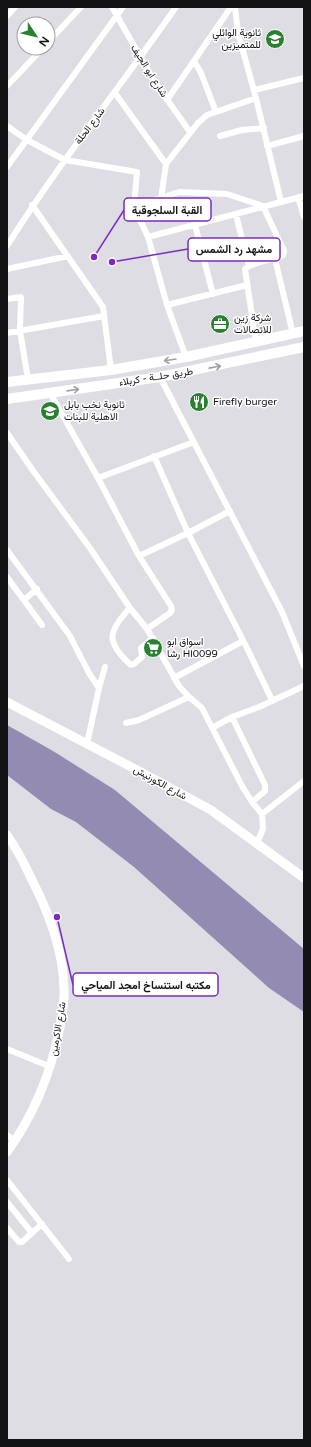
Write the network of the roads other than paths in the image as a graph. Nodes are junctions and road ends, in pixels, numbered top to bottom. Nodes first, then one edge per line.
1 (15, 7) edge
2 (81, 7) edge
3 (112, 7) edge
4 (124, 7) edge
5 (176, 7) edge
6 (231, 7) edge
7 (235, 7) edge
8 (7, 16) edge
9 (117, 17) junction
10 (56, 34) edge
11 (35, 56) edge
12 (140, 58) junction
13 (194, 61) junction
14 (304, 78) edge
15 (7, 86) edge
16 (254, 90) junction
17 (114, 93) junction
18 (256, 98) junction
19 (167, 100) junction
20 (216, 112) junction
21 (7, 126) edge
22 (264, 128) junction
23 (190, 132) junction
24 (220, 136) dead end
25 (304, 136) edge
26 (27, 140) junction
27 (267, 146) junction
28 (65, 160) junction
29 (166, 164) junction
30 (7, 166) edge
31 (301, 197) edge
32 (161, 199) junction
33 (281, 202) junction
34 (32, 205) junction
35 (264, 206) junction
36 (134, 207) junction
37 (236, 215) junction
38 (304, 217) edge
39 (195, 225) junction
40 (148, 237) junction
41 (7, 246) edge
42 (68, 256) junction
43 (275, 259) junction
44 (249, 266) junction
45 (7, 269) edge
46 (247, 285) junction
47 (213, 294) junction
48 (7, 299) edge
49 (167, 305) junction
50 (104, 316) junction
51 (304, 331) edge
52 (20, 332) junction
53 (7, 334) edge
54 (293, 334) junction
55 (261, 341) junction
56 (300, 348) edge
57 (269, 355) junction
58 (186, 357) junction
59 (111, 370) junction
60 (160, 378) junction
61 (28, 379) junction
62 (7, 382) edge
63 (50, 393) junction
64 (7, 399) edge
65 (7, 433) edge
66 (194, 442) junction
67 (154, 456) junction
68 (98, 478) junction
69 (230, 511) junction
70 (188, 533) junction
71 (8, 555) edge
72 (139, 556) junction
73 (7, 577) edge
74 (37, 589) junction
75 (24, 600) junction
76 (130, 608) junction
77 (42, 625) dead end
78 (147, 629) junction
79 (153, 638) junction
80 (243, 640) junction
81 (304, 666) edge
82 (105, 667) dead end
83 (174, 678) junction
84 (304, 686) edge
85 (99, 688) junction
86 (188, 697) junction
87 (272, 700) junction
88 (7, 702) edge
89 (232, 717) junction
90 (126, 723) dead end
91 (212, 728) junction
92 (87, 744) junction
93 (304, 781) edge
94 (252, 802) junction
95 (262, 814) junction
96 (7, 835) edge
97 (257, 843) junction
98 (304, 878) edge
99 (7, 1049) edge
100 (51, 1067) junction
101 (7, 1135) edge
102 (15, 1141) junction
103 (7, 1152) edge
104 (7, 1180) edge
105 (7, 1202) edge
106 (42, 1224) junction
107 (7, 1228) edge
108 (32, 1233) junction
109 (69, 1259) dead end

1 - 8 street
2 - 10 street
3 - 9 street, شارع ابو الجيف
4 - 9 street
5 - 12 street, شارع الحلة
6 - 13 street
7 - 16 street
9 - 12 street, شارع ابو الجيف
9 - 26 street
11 - 15 street
12 - 17 street, شارع الحلة
12 - 19 street, شارع ابو الجيف
13 - 19 street
13 - 20 street
14 - 16 street
16 - 18 street
17 - 28 street, شارع الحلة
17 - 29 street
18 - 20 street
18 - 22 street
19 - 23 street, شارع ابو الجيف
20 - 23 street
21 - 26 street
22 - 24 street
22 - 27 street
23 - 29 street
25 - 27 street
26 - 28 street
26 - 30 street
27 - 33 street
28 - 34 street, شارع الحلة
28 - 36 street
29 - 32 street
31 - 33 street
31 - 38 street
32 - 35 street
32 - 36 street
33 - 35 street
34 - 41 street, شارع الحلة
34 - 42 street
35 - 37 street
35 - 43 street
36 - 40 street
37 - 39 street
37 - 44 street
39 - 40 street
39 - 47 street
40 - 49 street
42 - 45 street
42 - 50 street
43 - 44 street
43 - 54 street
44 - 46 street
46 - 47 street
46 - 55 street
47 - 49 street
48 - 52 street
49 - 58 street
50 - 52 street
50 - 59 street
51 - 54 main road, طريق حلــة - كربلاء
52 - 53 street
52 - 61 street
54 - 55 main road, طريق حلــة - كربلاء
54 - 56 main road
55 - 57 main road
55 - 58 main road, طريق حلــة - كربلاء
56 - 57 main road, طريق حلــة - كربلاء
60 -> 57 main road, طريق حلــة - كربلاء
58 -> 59 main road, طريق حلــة - كربلاء
59 - 61 main road, طريق حلــة - كربلاء
63 -> 60 main road, طريق حلــة - كربلاء
60 - 66 street
61 - 62 main road, طريق حلــة - كربلاء
63 - 64 main road, طريق حلــة - كربلاء
63 - 68 street
65 - 76 street
66 - 67 street
66 - 69 street
67 - 68 street
67 - 70 street
68 - 72 street
69 - 70 street
69 - 81 street
70 - 72 street
70 - 80 street
71 - 74 street
72 - 78 street
73 - 75 street
74 - 75 street
74 - 85 street
75 - 77 street
76 - 78 street
76 - 79 street
78 - 79 street
79 - 83 street
80 - 83 street
80 - 87 street
82 - 85 street
83 - 86 street
84 - 87 street
85 - 92 street
86 - 90 street
86 - 91 street
87 - 89 street
88 - 92 street, شارع الكورنيش
89 - 91 street
89 - 94 street
91 - 94 street
92 - 97 street, شارع الكورنيش
93 - 95 street
94 - 95 street
95 - 97 street
96 - 100 street, شارع الاكرمين
97 - 98 street, شارع الكورنيش
99 - 100 street
100 - 102 street, شارع الاكرمين
101 - 102 street
102 - 103 street, شارع الاكرمين
104 - 106 street
105 - 108 street
106 - 108 street
106 - 109 street
107 - 108 street

